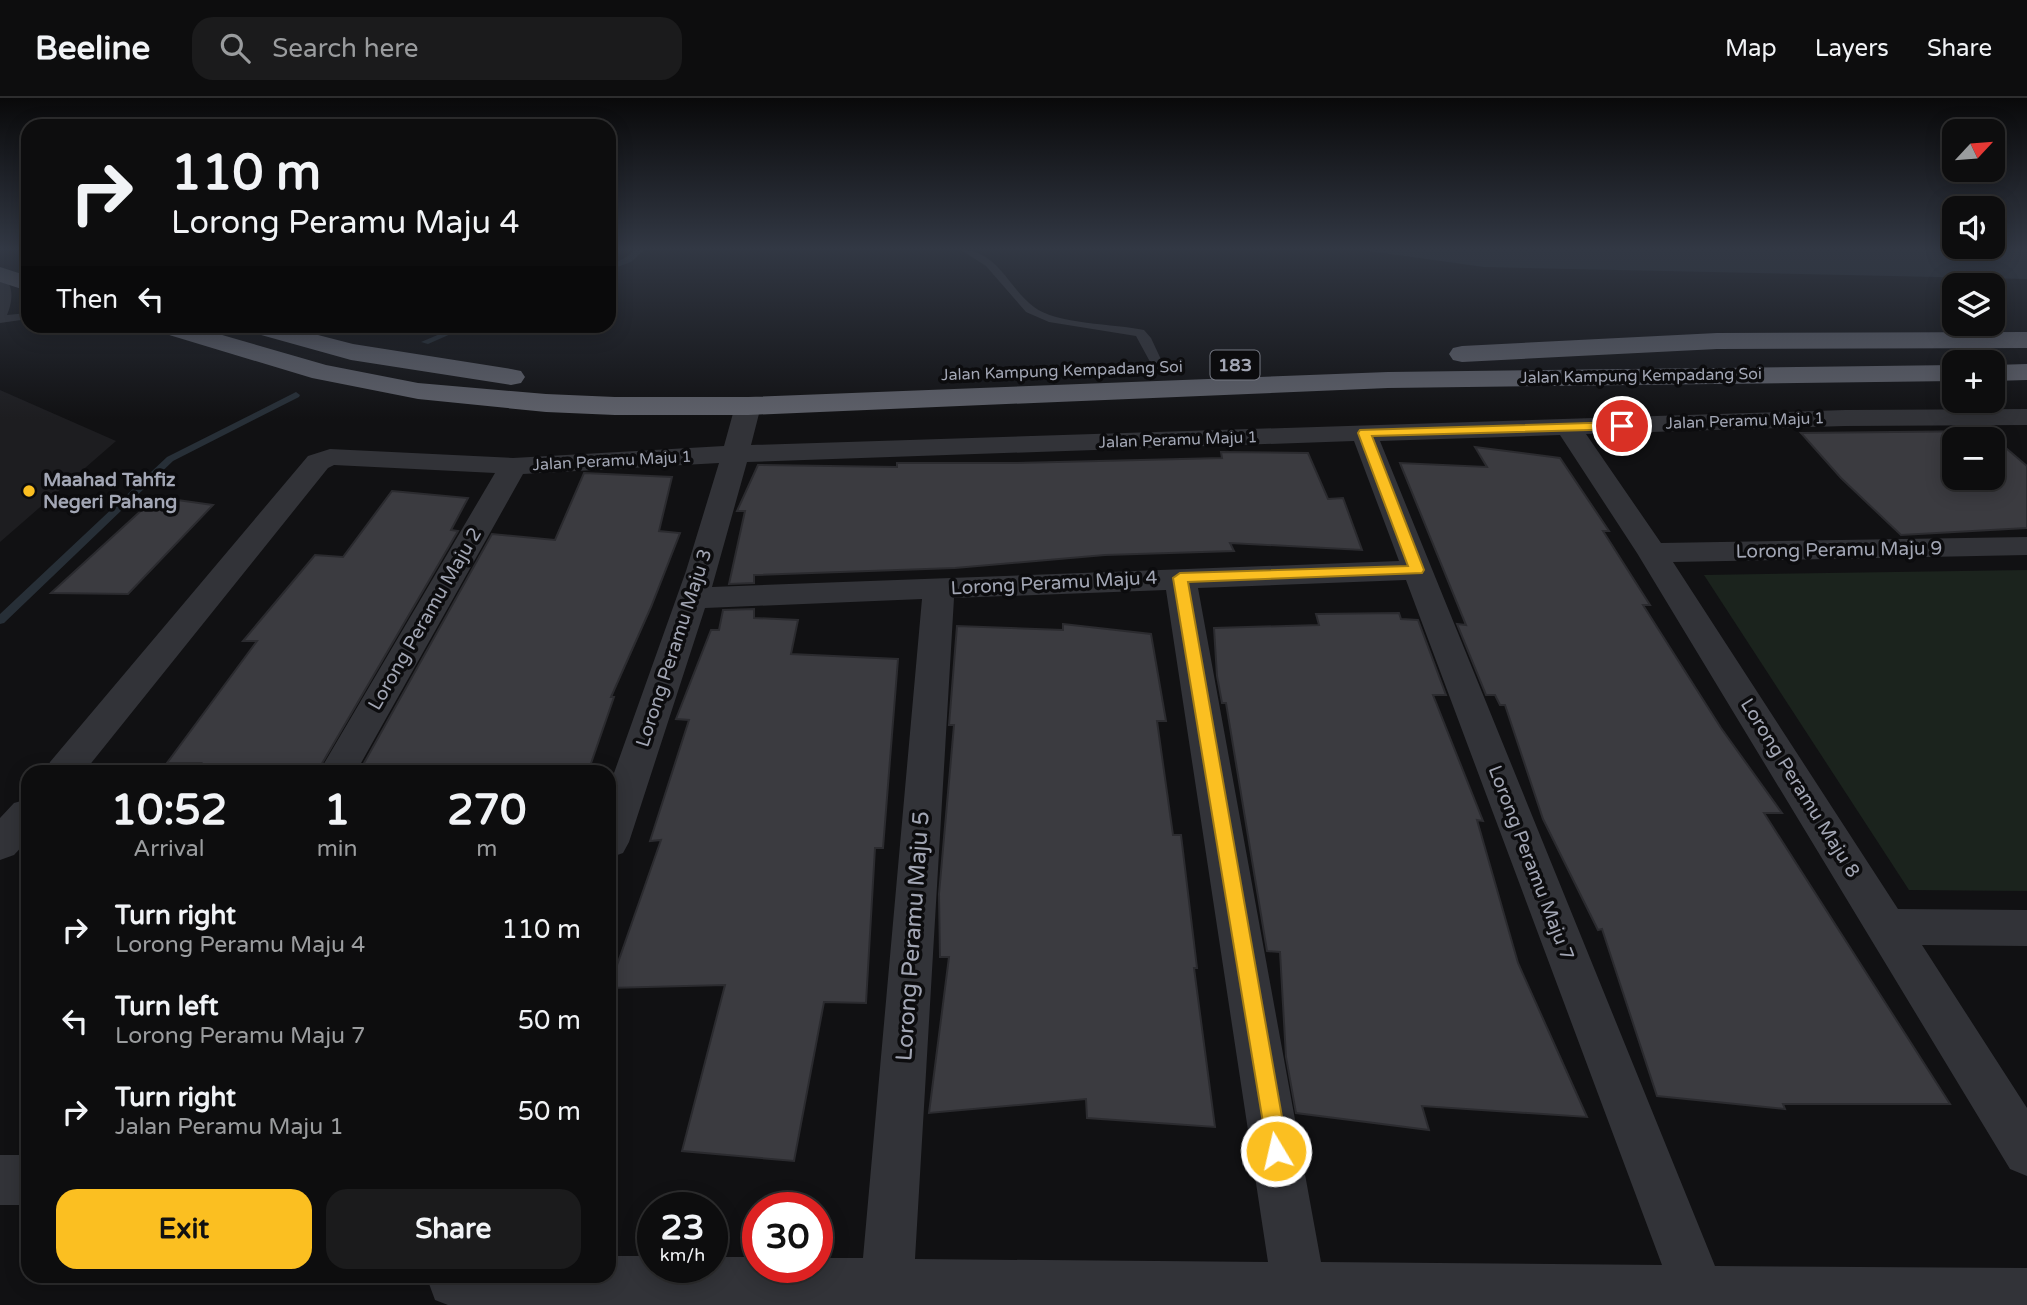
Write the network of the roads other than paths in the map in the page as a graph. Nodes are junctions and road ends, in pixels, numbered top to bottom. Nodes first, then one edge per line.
1 (1027, 306) edge
2 (21, 317) edge
3 (0, 320) edge
4 (189, 333) edge
5 (282, 333) edge
6 (1780, 340) junction
7 (2027, 340) edge
8 (1160, 368) junction
9 (2027, 372) edge
10 (1942, 373) edge
11 (2005, 373) edge
12 (1812, 375) junction
13 (748, 406) junction
14 (2027, 417) edge
15 (1569, 428) junction
16 (1364, 433) junction
17 (736, 454) junction
18 (513, 466) junction
19 (2027, 546) edge
20 (1652, 553) junction
21 (1417, 570) junction
22 (1180, 578) junction
23 (939, 589) junction
24 (691, 598) junction
25 (69, 765) edge
26 (341, 765) edge
27 (616, 821) edge
28 (21, 822) edge
29 (0, 844) edge
30 (1888, 927) junction
31 (2027, 929) edge
32 (2027, 1152) edge
33 (21, 1180) edge
34 (0, 1181) edge
35 (887, 1283) junction
36 (452, 1287) edge
37 (1299, 1288) junction
38 (1699, 1292) junction
39 (2027, 1295) edge
40 (1421, 1298) edge

1 - 8 lane
2 - 3 lane
4 - 13 highway, Jalan Kampung Kempadang Soi / 183
5 - 8 highway, Jalan Kampung Kempadang Soi / 183
6 - 7 highway, Jalan Kampung Kempadang Soi / 183
6 - 8 highway, Jalan Kampung Kempadang Soi / 183
6 - 12 highway
9 - 11 highway
10 - 12 highway, Jalan Kampung Kempadang Soi / 183
12 - 13 highway, Jalan Kampung Kempadang Soi / 183
13 - 17 street, Lorong Peramu Maju 3
14 - 15 street, Jalan Peramu Maju 1
15 - 16 street, Jalan Peramu Maju 1
15 - 20 street, Lorong Peramu Maju 8
16 - 17 street, Jalan Peramu Maju 1
16 - 21 street, Lorong Peramu Maju 7
17 - 18 street, Jalan Peramu Maju 1
17 - 24 street, Lorong Peramu Maju 3
18 - 25 street, Jalan Peramu Maju 1
18 - 26 street, Lorong Peramu Maju 2
19 - 20 street, Lorong Peramu Maju 9
20 - 30 street, Lorong Peramu Maju 8
21 - 22 street, Lorong Peramu Maju 4
21 - 38 street, Lorong Peramu Maju 7
22 - 23 street, Lorong Peramu Maju 4
22 - 37 street
23 - 24 street, Lorong Peramu Maju 4
23 - 35 street, Lorong Peramu Maju 5
24 - 27 street, Lorong Peramu Maju 3
28 - 29 street
30 - 31 street
30 - 32 street, Lorong Peramu Maju 8
33 - 34 street
35 - 36 street
35 - 37 street
37 - 40 street
38 - 39 street
38 - 40 street

